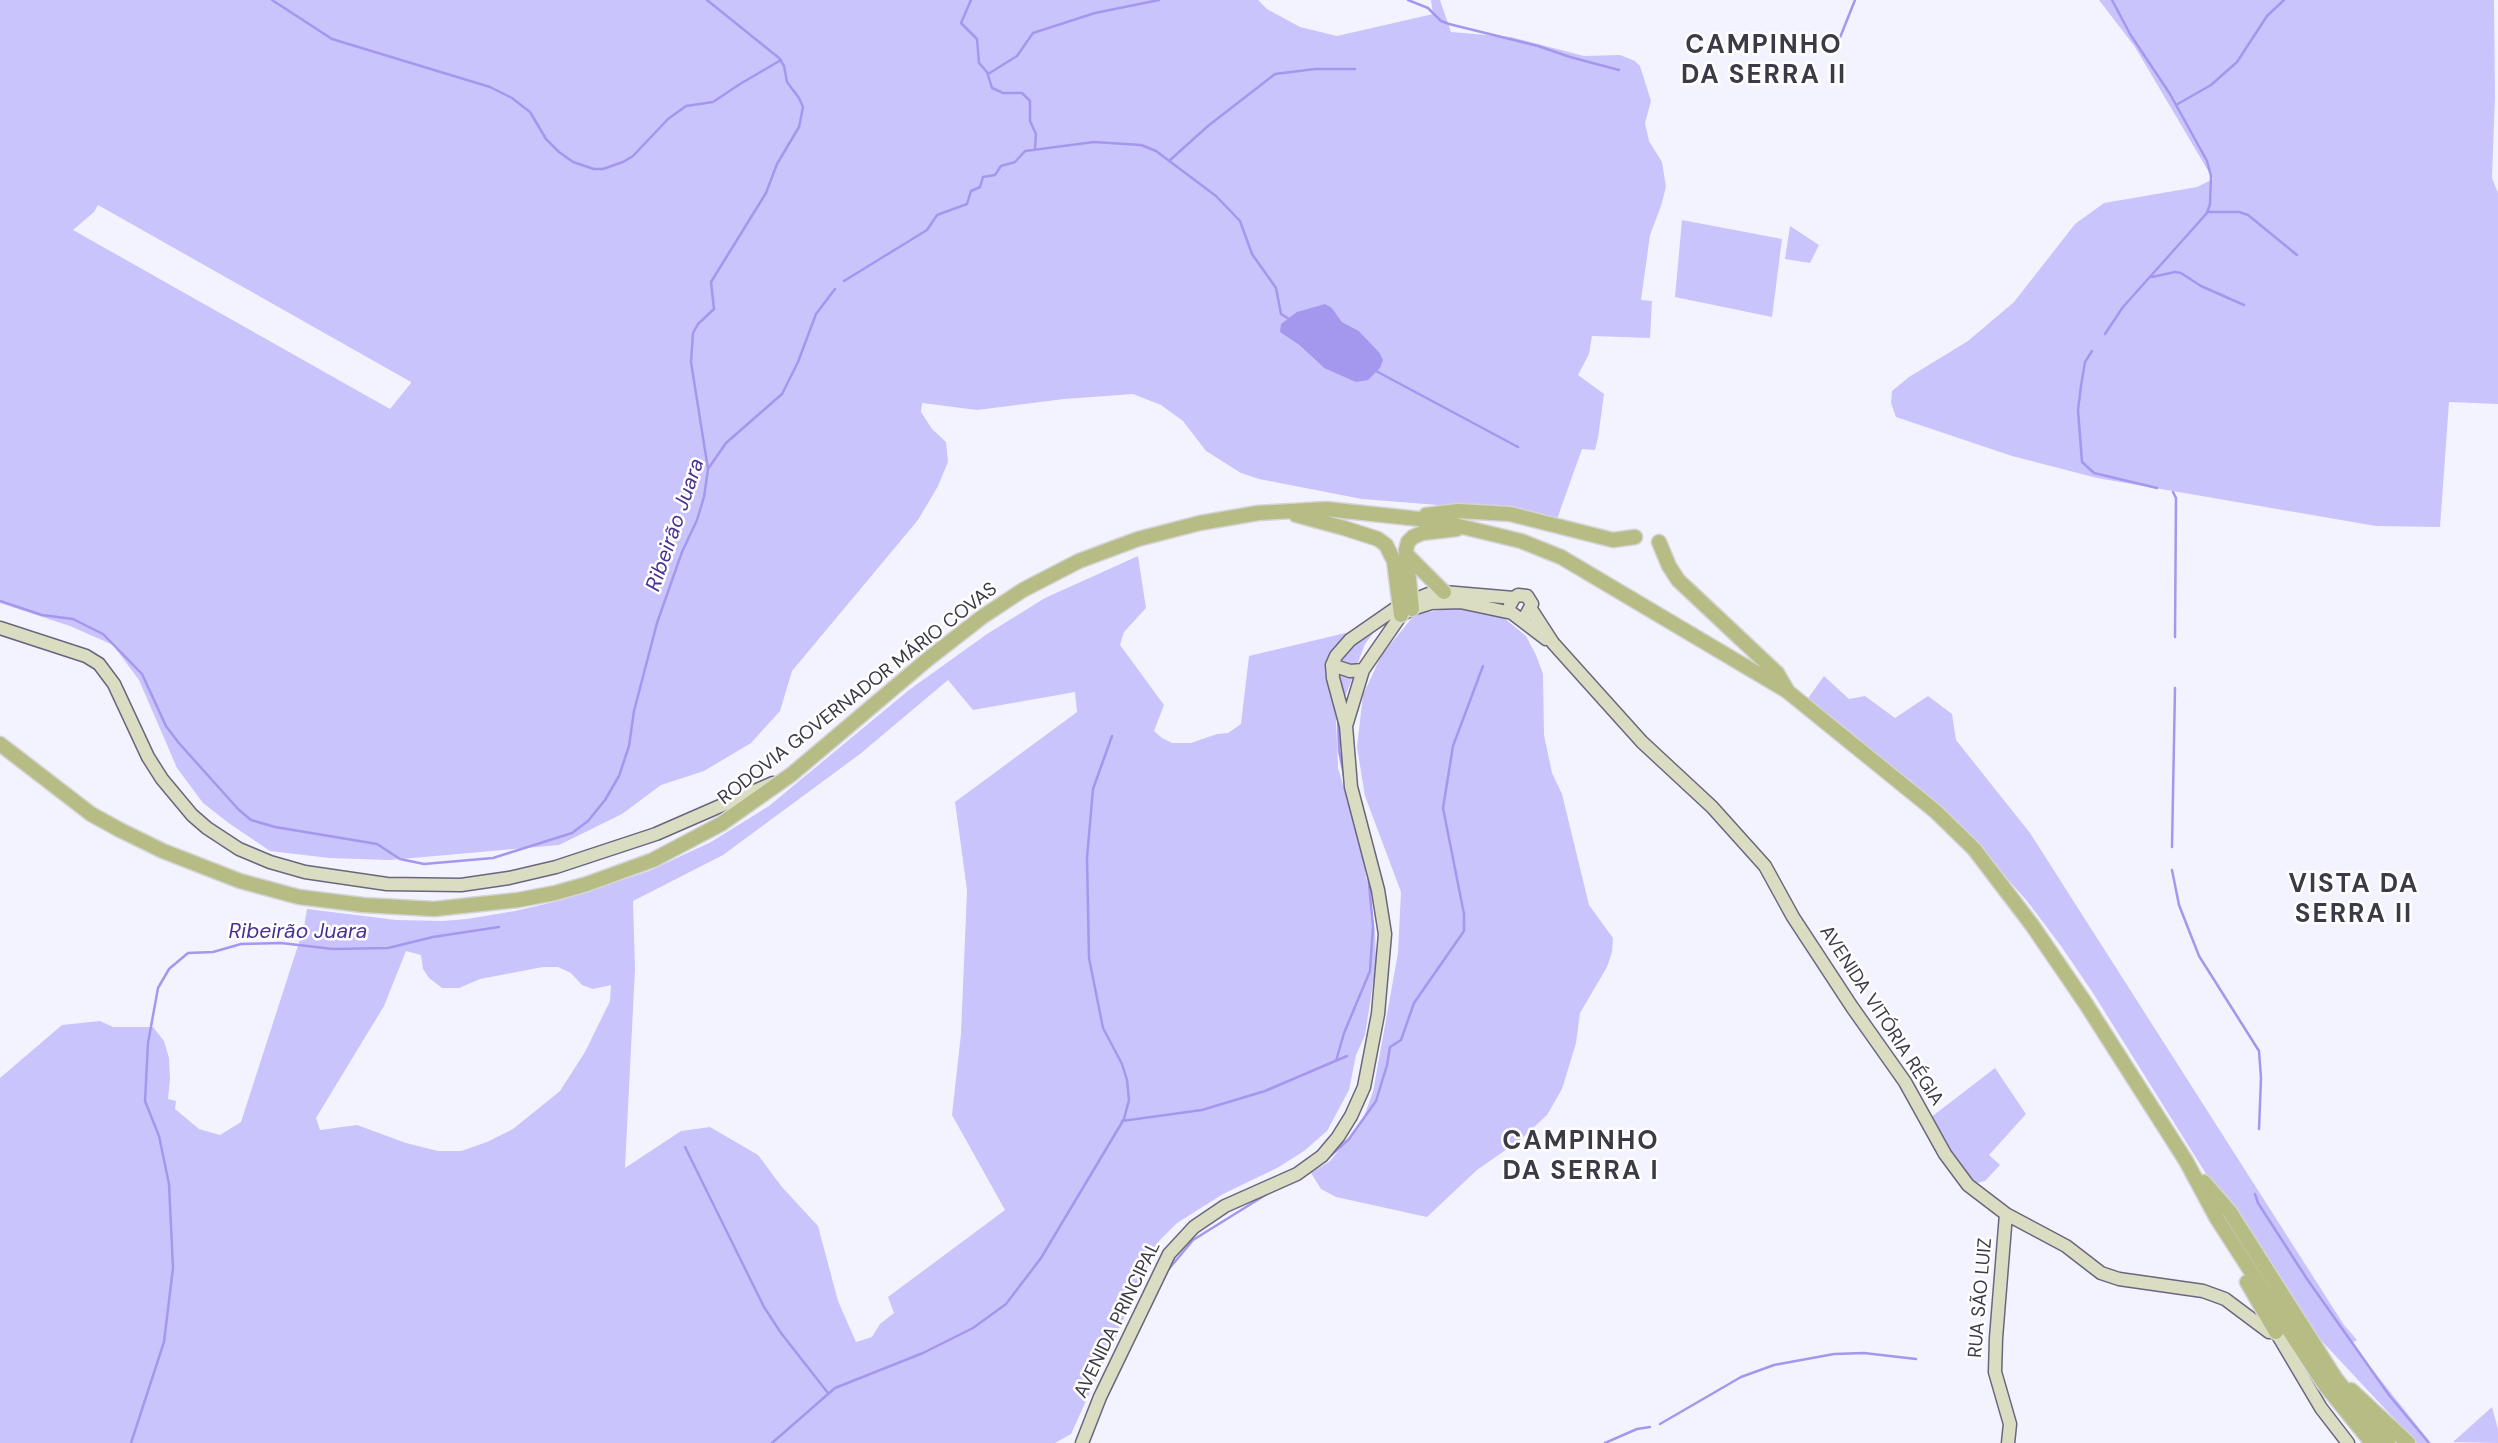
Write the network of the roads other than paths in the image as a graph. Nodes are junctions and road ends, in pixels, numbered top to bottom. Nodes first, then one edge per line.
1 (1281, 511) junction
2 (1416, 518) junction
3 (1469, 528) junction
4 (1634, 537) dead end
5 (1659, 542) dead end
6 (1406, 554) junction
7 (1444, 592) junction
8 (1514, 598) junction
9 (1406, 607) junction
10 (1531, 608) junction
11 (1514, 614) junction
12 (0, 628) edge
13 (1553, 643) junction
14 (1332, 665) junction
15 (1363, 670) junction
16 (1787, 691) junction
17 (1346, 726) junction
18 (0, 744) edge
19 (792, 774) junction
20 (2186, 1161) junction
21 (2006, 1214) junction
22 (2216, 1217) junction
23 (2276, 1332) junction
24 (2336, 1379) junction
25 (1082, 1443) edge
26 (2008, 1443) edge
27 (2348, 1443) edge
28 (2372, 1443) edge
29 (2388, 1443) edge
30 (2408, 1443) edge

1 - 2 main road, RODOVIA GOVERNADOR MÁRIO COVAS
1 - 9 main road
1 - 19 main road, RODOVIA GOVERNADOR MÁRIO COVAS
2 - 3 main road, RODOVIA GOVERNADOR MÁRIO COVAS
2 - 4 main road
3 - 6 main road
3 - 16 main road, RODOVIA GOVERNADOR MÁRIO COVAS
5 - 16 main road
6 - 7 main road
6 - 9 main road
7 - 8 street
7 - 9 street
8 - 10 street
8 - 11 street
9 - 11 street
9 - 14 street
9 - 15 street, AVENIDA PRINCIPAL
10 - 11 street
10 - 13 street, AVENIDA VITÓRIA RÉGIA
11 - 13 street, AVENIDA VITÓRIA RÉGIA
12 - 19 street
13 - 21 street, AVENIDA VITÓRIA RÉGIA
14 - 15 street
14 - 17 street, AVENIDA PRINCIPAL
15 - 17 street, AVENIDA PRINCIPAL
16 - 20 main road, RODOVIA GOVERNADOR MÁRIO COVAS
17 - 25 street, AVENIDA PRINCIPAL
18 - 19 main road, RODOVIA GOVERNADOR MÁRIO COVAS
20 - 22 main road, RODOVIA GOVERNADOR MÁRIO COVAS
20 - 24 main road, RODOVIA GOVERNADOR MÁRIO COVAS
21 - 23 street, AVENIDA VITÓRIA RÉGIA
21 - 26 street, RUA SÃO LUIZ
22 - 23 main road
22 - 28 main road, RODOVIA GOVERNADOR MÁRIO COVAS
23 - 27 street
24 - 29 main road, RODOVIA GOVERNADOR MÁRIO COVAS
24 - 30 main road

